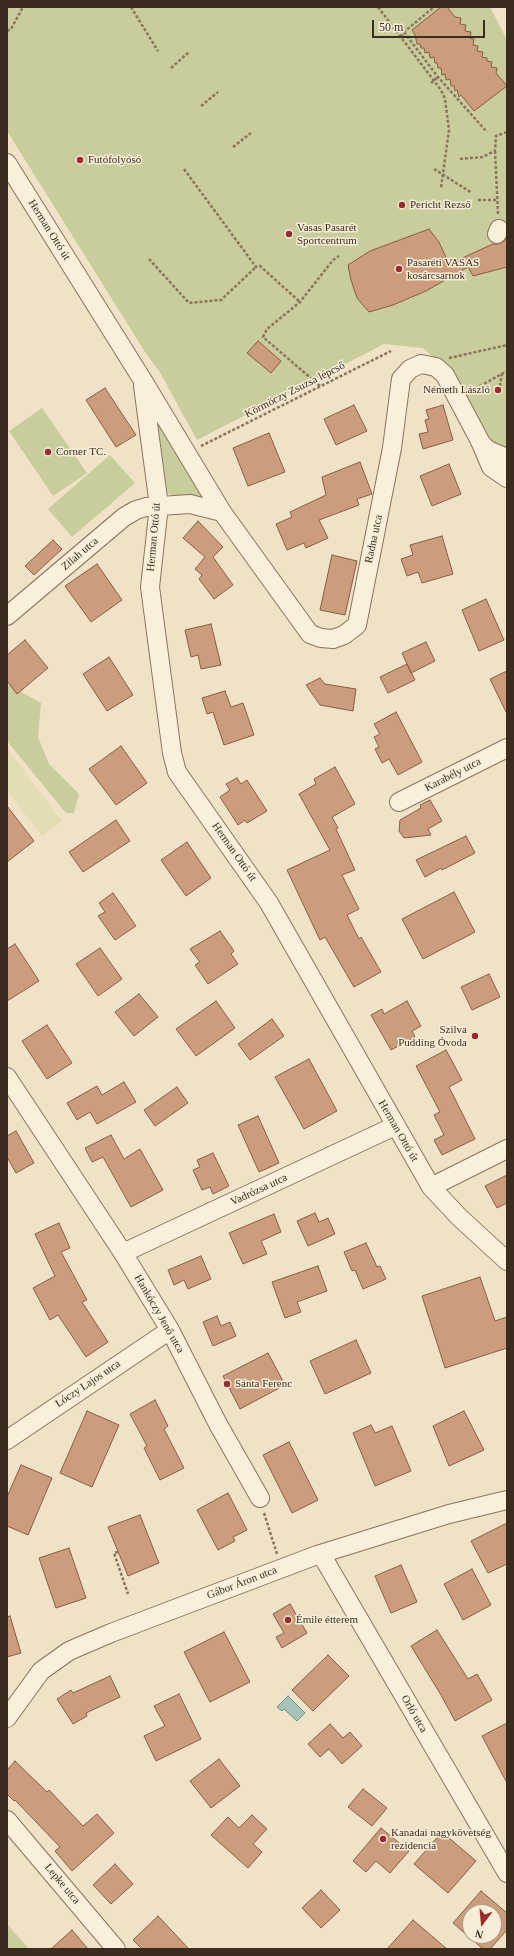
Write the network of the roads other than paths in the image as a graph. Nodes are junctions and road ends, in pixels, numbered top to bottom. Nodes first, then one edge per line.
1 (7, 163) edge
2 (142, 379) junction
3 (480, 441) junction
4 (187, 453) joint
5 (507, 458) edge
6 (507, 478) edge
7 (159, 506) junction
8 (222, 512) junction
9 (7, 616) edge
10 (507, 748) edge
11 (399, 802) dead end
12 (7, 1077) edge
13 (395, 1126) junction
14 (507, 1149) edge
15 (431, 1188) junction
16 (123, 1253) junction
17 (507, 1261) edge
18 (170, 1330) junction
19 (7, 1440) edge
20 (260, 1498) road end
21 (507, 1500) edge
22 (321, 1554) junction
23 (10, 1708) edge
24 (7, 1820) edge
25 (507, 1874) edge
26 (116, 1949) edge

1 - 2 street, Herman Ottó út
2 - 4 street, Herman Ottó út
2 - 7 street, Herman Ottó út
3 - 5 street
3 - 6 street
3 - 8 street, Radna utca
4 - 8 street, Radna utca
7 - 8 street
7 - 9 street, Zilah utca
7 - 13 street, Herman Ottó út
10 - 11 street, Karabély utca
12 - 16 street, Hankóczy Jenő utca
13 - 15 street, Herman Ottó út
13 - 16 street, Vadrózsa utca
14 - 15 street
15 - 17 street, Herman Ottó út
16 - 18 street, Hankóczy Jenő utca
18 - 19 street, Lóczy Lajos utca
18 - 20 street, Hankóczy Jenő utca
21 - 22 street, Gábor Áron utca
22 - 23 street, Gábor Áron utca
22 - 25 street, Orló utca
24 - 26 street, Lepke utca

